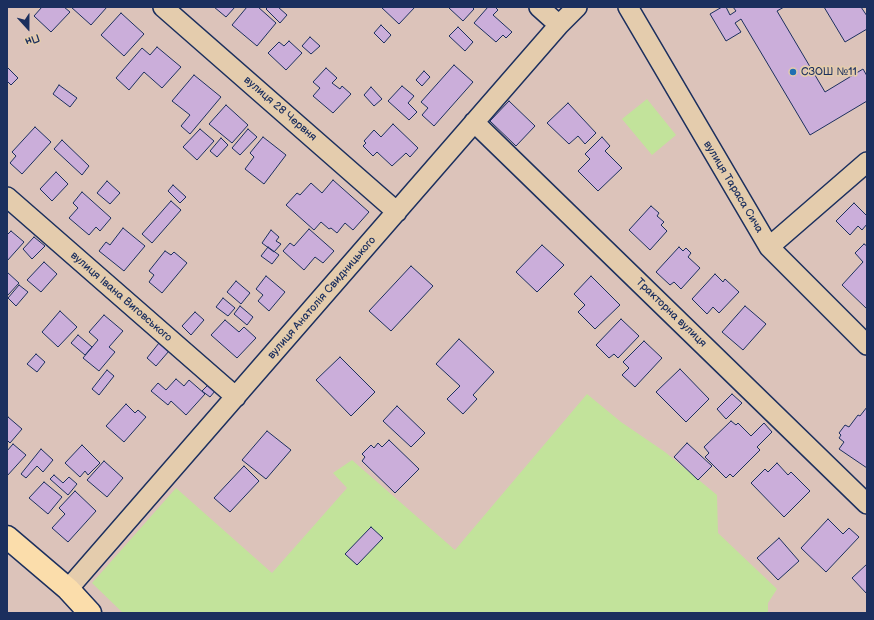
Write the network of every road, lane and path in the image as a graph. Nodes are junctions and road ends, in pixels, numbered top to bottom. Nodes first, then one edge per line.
1 (163, 7) edge
2 (539, 7) edge
3 (577, 7) edge
4 (628, 7) edge
5 (559, 25) junction
6 (474, 122) junction
7 (867, 162) edge
8 (7, 197) edge
9 (397, 212) junction
10 (769, 247) junction
11 (867, 345) edge
12 (236, 397) junction
13 (867, 504) edge
14 (7, 537) edge
15 (68, 590) junction
16 (87, 612) edge

1 - 9 street, вулиця 28 Червня
2 - 5 street
3 - 5 street, вулиця Анатолія Свидницького
4 - 10 street, вулиця Тараса Сича
5 - 6 street, вулиця Анатолія Свидницького
6 - 9 street, вулиця Анатолія Свидницького
6 - 13 street, Тракторна вулиця
7 - 10 street
8 - 12 street, вулиця Івана Виговського
9 - 12 street, вулиця Анатолія Свидницького
10 - 11 street, вулиця Тараса Сича
12 - 15 street, вулиця Анатолія Свидницького
14 - 15 main road
15 - 16 main road

